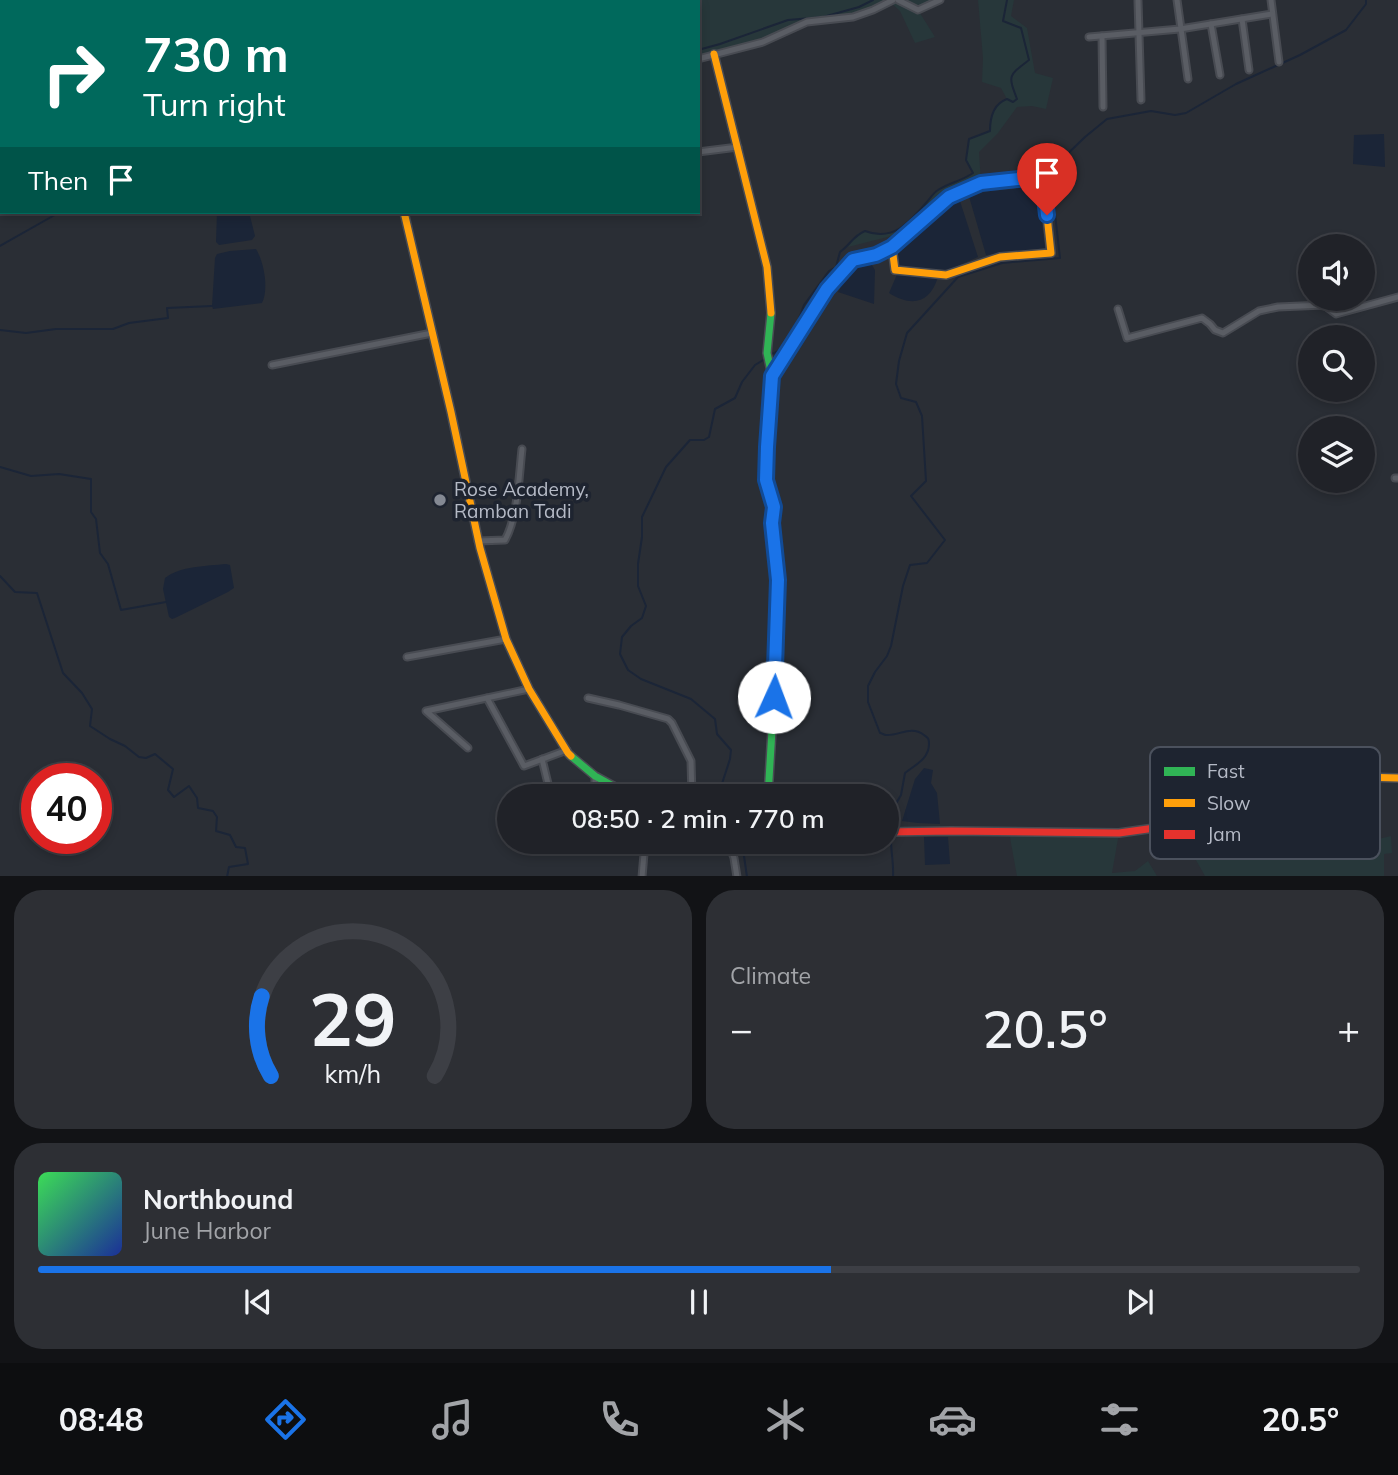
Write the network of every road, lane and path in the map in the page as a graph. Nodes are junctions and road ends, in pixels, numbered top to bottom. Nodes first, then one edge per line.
1 (893, 0) edge
2 (898, 0) edge
3 (940, 0) edge
4 (1177, 0) edge
5 (1271, 0) edge
6 (1138, 1) edge
7 (1272, 14) junction
8 (1242, 19) junction
9 (1211, 24) junction
10 (1180, 29) junction
11 (1139, 33) junction
12 (1102, 36) junction
13 (1088, 37) dead end
14 (714, 54) junction
15 (700, 58) edge
16 (1279, 62) dead end
17 (1249, 70) dead end
18 (1220, 75) dead end
19 (1188, 79) dead end
20 (1141, 100) dead end
21 (1104, 107) dead end
22 (738, 147) junction
23 (700, 152) edge
24 (404, 214) edge
25 (892, 247) junction
26 (1398, 297) edge
27 (1118, 309) dead end
28 (432, 333) junction
29 (272, 365) dead end
30 (772, 376) junction
31 (523, 449) dead end
32 (478, 541) junction
33 (506, 639) junction
34 (407, 657) dead end
35 (529, 689) junction
36 (487, 698) junction
37 (588, 698) dead end
38 (468, 748) dead end
39 (567, 750) junction
40 (542, 759) junction
41 (595, 776) junction
42 (1380, 778) edge
43 (1398, 778) edge
44 (548, 784) edge
45 (595, 784) edge
46 (608, 784) edge
47 (692, 784) edge
48 (769, 784) edge
49 (1150, 829) edge
50 (899, 833) edge
51 (644, 854) edge
52 (732, 854) edge
53 (642, 876) edge
54 (737, 876) edge

1 - 14 street
2 - 3 street
4 - 10 street
5 - 7 street
6 - 11 street
7 - 8 street
7 - 16 street
8 - 9 street
8 - 17 street
9 - 10 street
9 - 18 street
10 - 11 street
10 - 19 street
11 - 12 street
11 - 20 street
12 - 13 street
12 - 21 street
14 - 15 street
14 - 22 street
22 - 23 street
22 - 30 street
24 - 28 street
25 - 25 street
25 - 30 street
26 - 27 street
28 - 29 street
28 - 32 street
30 - 48 street
31 - 32 street
32 - 33 street
33 - 34 street
33 - 35 street
35 - 36 street
35 - 39 street
36 - 38 street
36 - 40 street
37 - 47 street
39 - 40 street
39 - 41 street
40 - 44 street
41 - 45 street
41 - 46 street
42 - 43 street
49 - 50 street
51 - 53 street
52 - 54 street

